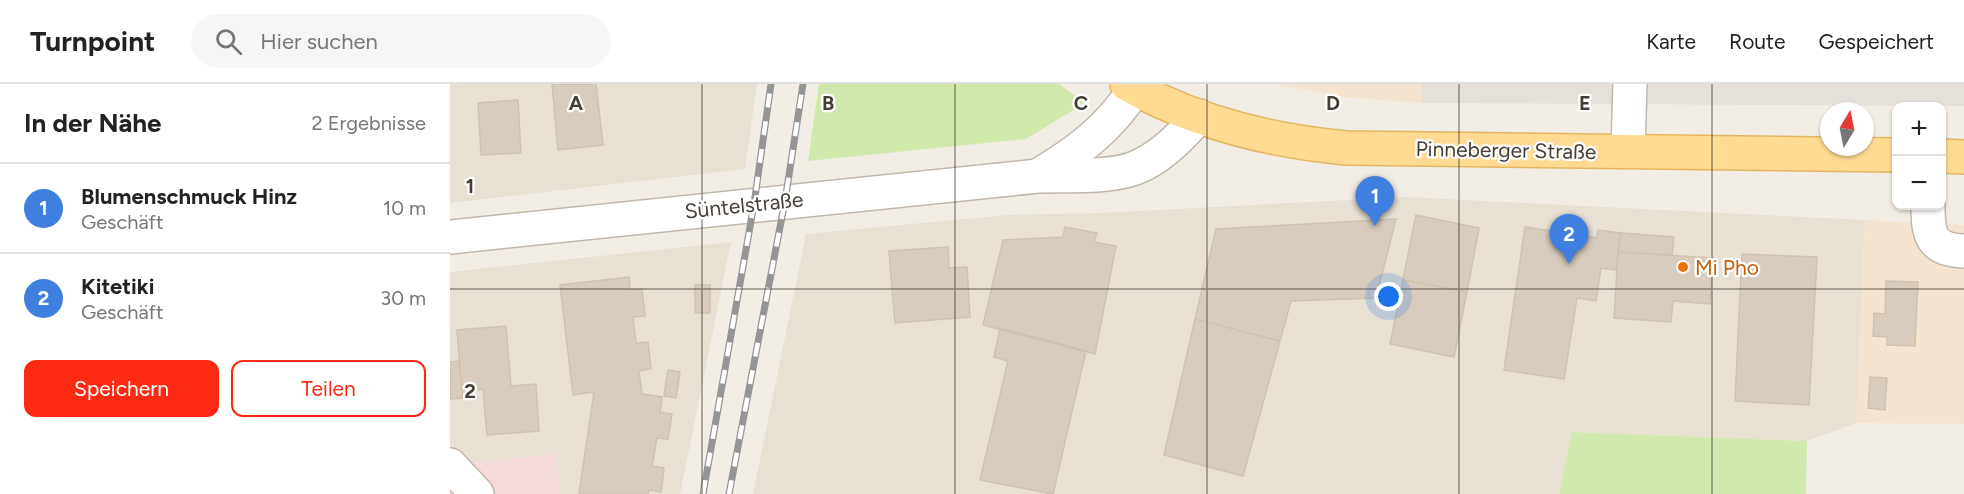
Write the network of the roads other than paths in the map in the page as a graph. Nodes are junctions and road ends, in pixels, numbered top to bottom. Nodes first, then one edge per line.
1 (1630, 84) edge
2 (1131, 86) edge
3 (1198, 116) junction
4 (1628, 152) junction
5 (1892, 155) edge
6 (1946, 156) edge
7 (1964, 157) edge
8 (1038, 176) junction
9 (1928, 210) edge
10 (450, 237) edge
11 (1960, 254) edge
12 (450, 465) edge
13 (477, 494) edge

1 - 4 street
2 - 3 main road, Pinneberger Straße
2 - 8 street, Süntelstraße
3 - 4 main road, Pinneberger Straße
3 - 8 street, Süntelstraße
4 - 5 main road, Pinneberger Straße
6 - 7 main road
8 - 10 street, Süntelstraße
9 - 11 street
12 - 13 street

